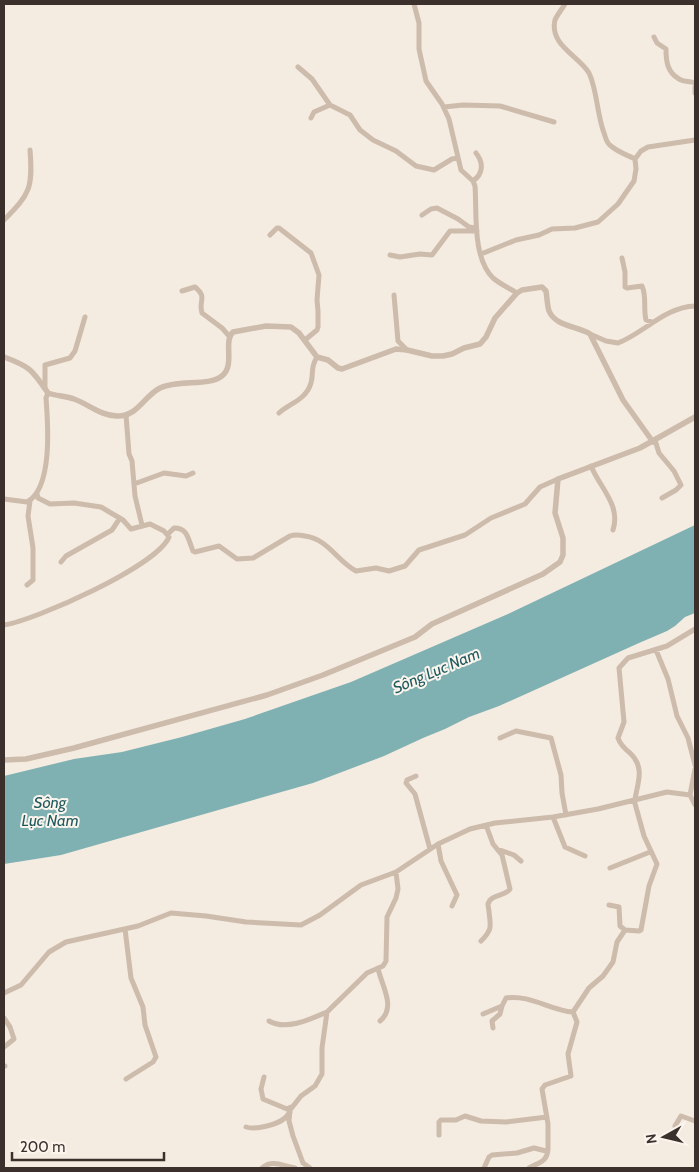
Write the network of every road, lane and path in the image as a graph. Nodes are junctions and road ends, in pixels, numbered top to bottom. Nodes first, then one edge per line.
1 (414, 4) edge
2 (565, 4) edge
3 (654, 37) dead end
4 (298, 67) dead end
5 (695, 85) edge
6 (695, 92) edge
7 (330, 105) junction
8 (444, 107) junction
9 (311, 118) dead end
10 (554, 122) dead end
11 (695, 140) edge
12 (30, 150) dead end
13 (476, 153) dead end
14 (458, 158) junction
15 (634, 159) junction
16 (473, 181) junction
17 (422, 215) dead end
18 (4, 220) edge
19 (477, 230) junction
20 (270, 235) dead end
21 (481, 254) junction
22 (390, 255) dead end
23 (622, 258) dead end
24 (182, 291) dead end
25 (517, 292) junction
26 (394, 295) dead end
27 (695, 306) edge
28 (85, 316) dead end
29 (652, 322) junction
30 (590, 334) junction
31 (230, 337) junction
32 (305, 340) junction
33 (407, 350) junction
34 (4, 357) edge
35 (317, 357) junction
36 (46, 390) junction
37 (279, 413) dead end
38 (126, 415) junction
39 (695, 417) edge
40 (654, 441) junction
41 (591, 466) junction
42 (193, 473) dead end
43 (558, 479) junction
44 (134, 484) junction
45 (37, 494) junction
46 (662, 498) dead end
47 (4, 499) edge
48 (30, 500) junction
49 (120, 518) junction
50 (142, 526) junction
51 (613, 530) dead end
52 (168, 534) junction
53 (61, 562) dead end
54 (27, 585) dead end
55 (4, 626) edge
56 (695, 629) edge
57 (656, 650) junction
58 (500, 738) dead end
59 (4, 760) edge
60 (695, 765) edge
61 (695, 770) edge
62 (416, 776) dead end
63 (690, 795) junction
64 (634, 800) junction
65 (695, 805) edge
66 (566, 815) junction
67 (554, 817) junction
68 (486, 825) junction
69 (438, 844) junction
70 (496, 849) junction
71 (430, 850) junction
72 (650, 852) junction
73 (585, 856) dead end
74 (521, 861) dead end
75 (610, 868) dead end
76 (396, 872) junction
77 (609, 905) dead end
78 (452, 906) dead end
79 (124, 928) junction
80 (625, 930) junction
81 (480, 941) dead end
82 (378, 968) junction
83 (4, 993) edge
84 (502, 1006) junction
85 (327, 1012) junction
86 (574, 1012) junction
87 (483, 1014) dead end
88 (4, 1018) edge
89 (269, 1021) dead end
90 (380, 1021) dead end
91 (493, 1028) dead end
92 (4, 1047) edge
93 (264, 1077) dead end
94 (126, 1079) dead end
95 (291, 1109) junction
96 (547, 1117) junction
97 (695, 1121) edge
98 (675, 1126) dead end
99 (246, 1127) dead end
100 (439, 1135) dead end
101 (548, 1149) junction
102 (304, 1163) junction
103 (262, 1168) edge
104 (295, 1168) edge
105 (300, 1168) edge
106 (310, 1168) edge
107 (484, 1168) edge
108 (529, 1168) edge

1 - 8 street
2 - 15 street
3 - 5 street
4 - 7 street
5 - 6 street
7 - 9 street
7 - 14 street
8 - 10 street
8 - 14 street
11 - 15 street
12 - 18 street
13 - 16 street
14 - 16 street
15 - 21 street
16 - 19 street
17 - 19 street
19 - 21 street
19 - 22 street
20 - 32 street
21 - 25 street
23 - 29 street
24 - 31 street
25 - 30 street
25 - 33 street
26 - 33 street
27 - 29 street
28 - 36 street
29 - 30 street
30 - 40 street
31 - 32 street
31 - 38 street
32 - 35 street
33 - 35 street
34 - 36 street
35 - 37 street
36 - 38 street
36 - 45 street
38 - 44 street
39 - 40 street
40 - 41 street
40 - 46 street
41 - 43 street
41 - 51 street
42 - 44 street
43 - 52 street
43 - 59 street
44 - 50 street
45 - 48 street
45 - 49 street
47 - 48 street
48 - 54 street
49 - 50 street
49 - 53 street
50 - 52 street
52 - 55 street
56 - 57 street
57 - 60 street
57 - 64 street
58 - 66 street
61 - 63 street
62 - 71 street
63 - 64 street
63 - 65 street
64 - 66 street
64 - 72 street
66 - 67 street
67 - 68 street
67 - 73 street
68 - 69 street
68 - 70 street
69 - 71 street
69 - 78 street
70 - 74 street
70 - 81 street
71 - 76 street
72 - 75 street
72 - 80 street
76 - 79 street
76 - 82 street
77 - 80 street
79 - 83 street
79 - 94 street
80 - 86 street
82 - 85 street
82 - 90 street
84 - 86 street
84 - 87 street
84 - 91 street
85 - 89 street
85 - 95 street
86 - 96 street
88 - 92 street
93 - 95 street
95 - 99 street
95 - 102 street
96 - 100 street
96 - 101 street
97 - 98 street
101 - 107 street
101 - 108 street
102 - 105 street
102 - 106 street
103 - 104 street

